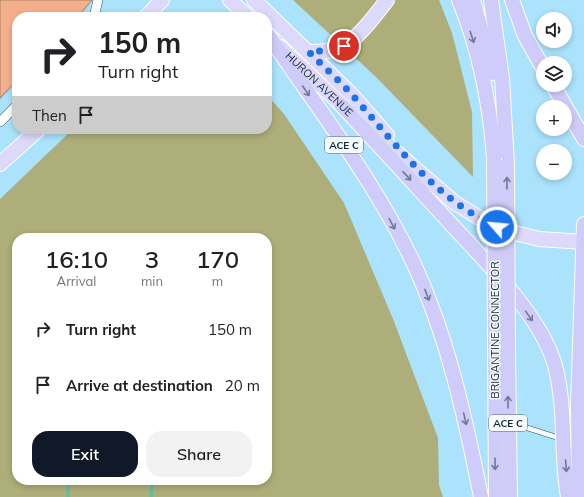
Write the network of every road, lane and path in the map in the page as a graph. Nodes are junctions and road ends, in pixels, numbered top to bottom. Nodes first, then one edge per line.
1 (98, 0) edge
2 (162, 0) edge
3 (230, 0) edge
4 (254, 0) edge
5 (387, 0) edge
6 (459, 0) edge
7 (473, 0) edge
8 (490, 0) edge
9 (512, 0) edge
10 (95, 12) edge
11 (151, 12) edge
12 (243, 12) edge
13 (267, 12) edge
14 (272, 17) edge
15 (272, 39) edge
16 (272, 41) edge
17 (309, 52) junction
18 (536, 56) edge
19 (557, 92) edge
20 (342, 106) junction
21 (12, 110) edge
22 (0, 122) edge
23 (33, 134) edge
24 (506, 134) junction
25 (584, 139) edge
26 (501, 161) junction
27 (410, 162) junction
28 (0, 164) edge
29 (584, 224) edge
30 (584, 242) edge
31 (508, 422) junction
32 (564, 440) junction
33 (481, 497) edge
34 (496, 497) edge
35 (510, 497) edge
36 (568, 497) edge
37 (579, 497) edge

1 - 10 street
2 - 11 main road
3 - 12 main road
4 - 13 main road, HURON AVENUE
5 - 17 main road
6 -> 26 highway, BRIGANTINE CONNECTOR
7 - 24 highway
8 - 24 highway, ACE C
9 - 18 highway
14 - 17 main road, HURON AVENUE
15 - 20 main road, HURON AVENUE
16 -> 33 highway, ACE C
17 - 27 main road, HURON AVENUE
19 - 25 highway
20 - 27 main road, HURON AVENUE
20 -> 32 highway
21 - 22 street
23 - 28 main road
24 - 26 highway, ACE C
31 -> 26 highway, ACE C, bridge
26 -> 34 highway, BRIGANTINE CONNECTOR, bridge
27 - 30 main road, HURON AVENUE
29 - 30 highway
30 - 37 highway
31 - 32 lane
31 - 35 highway, ACE C
32 -> 36 highway

